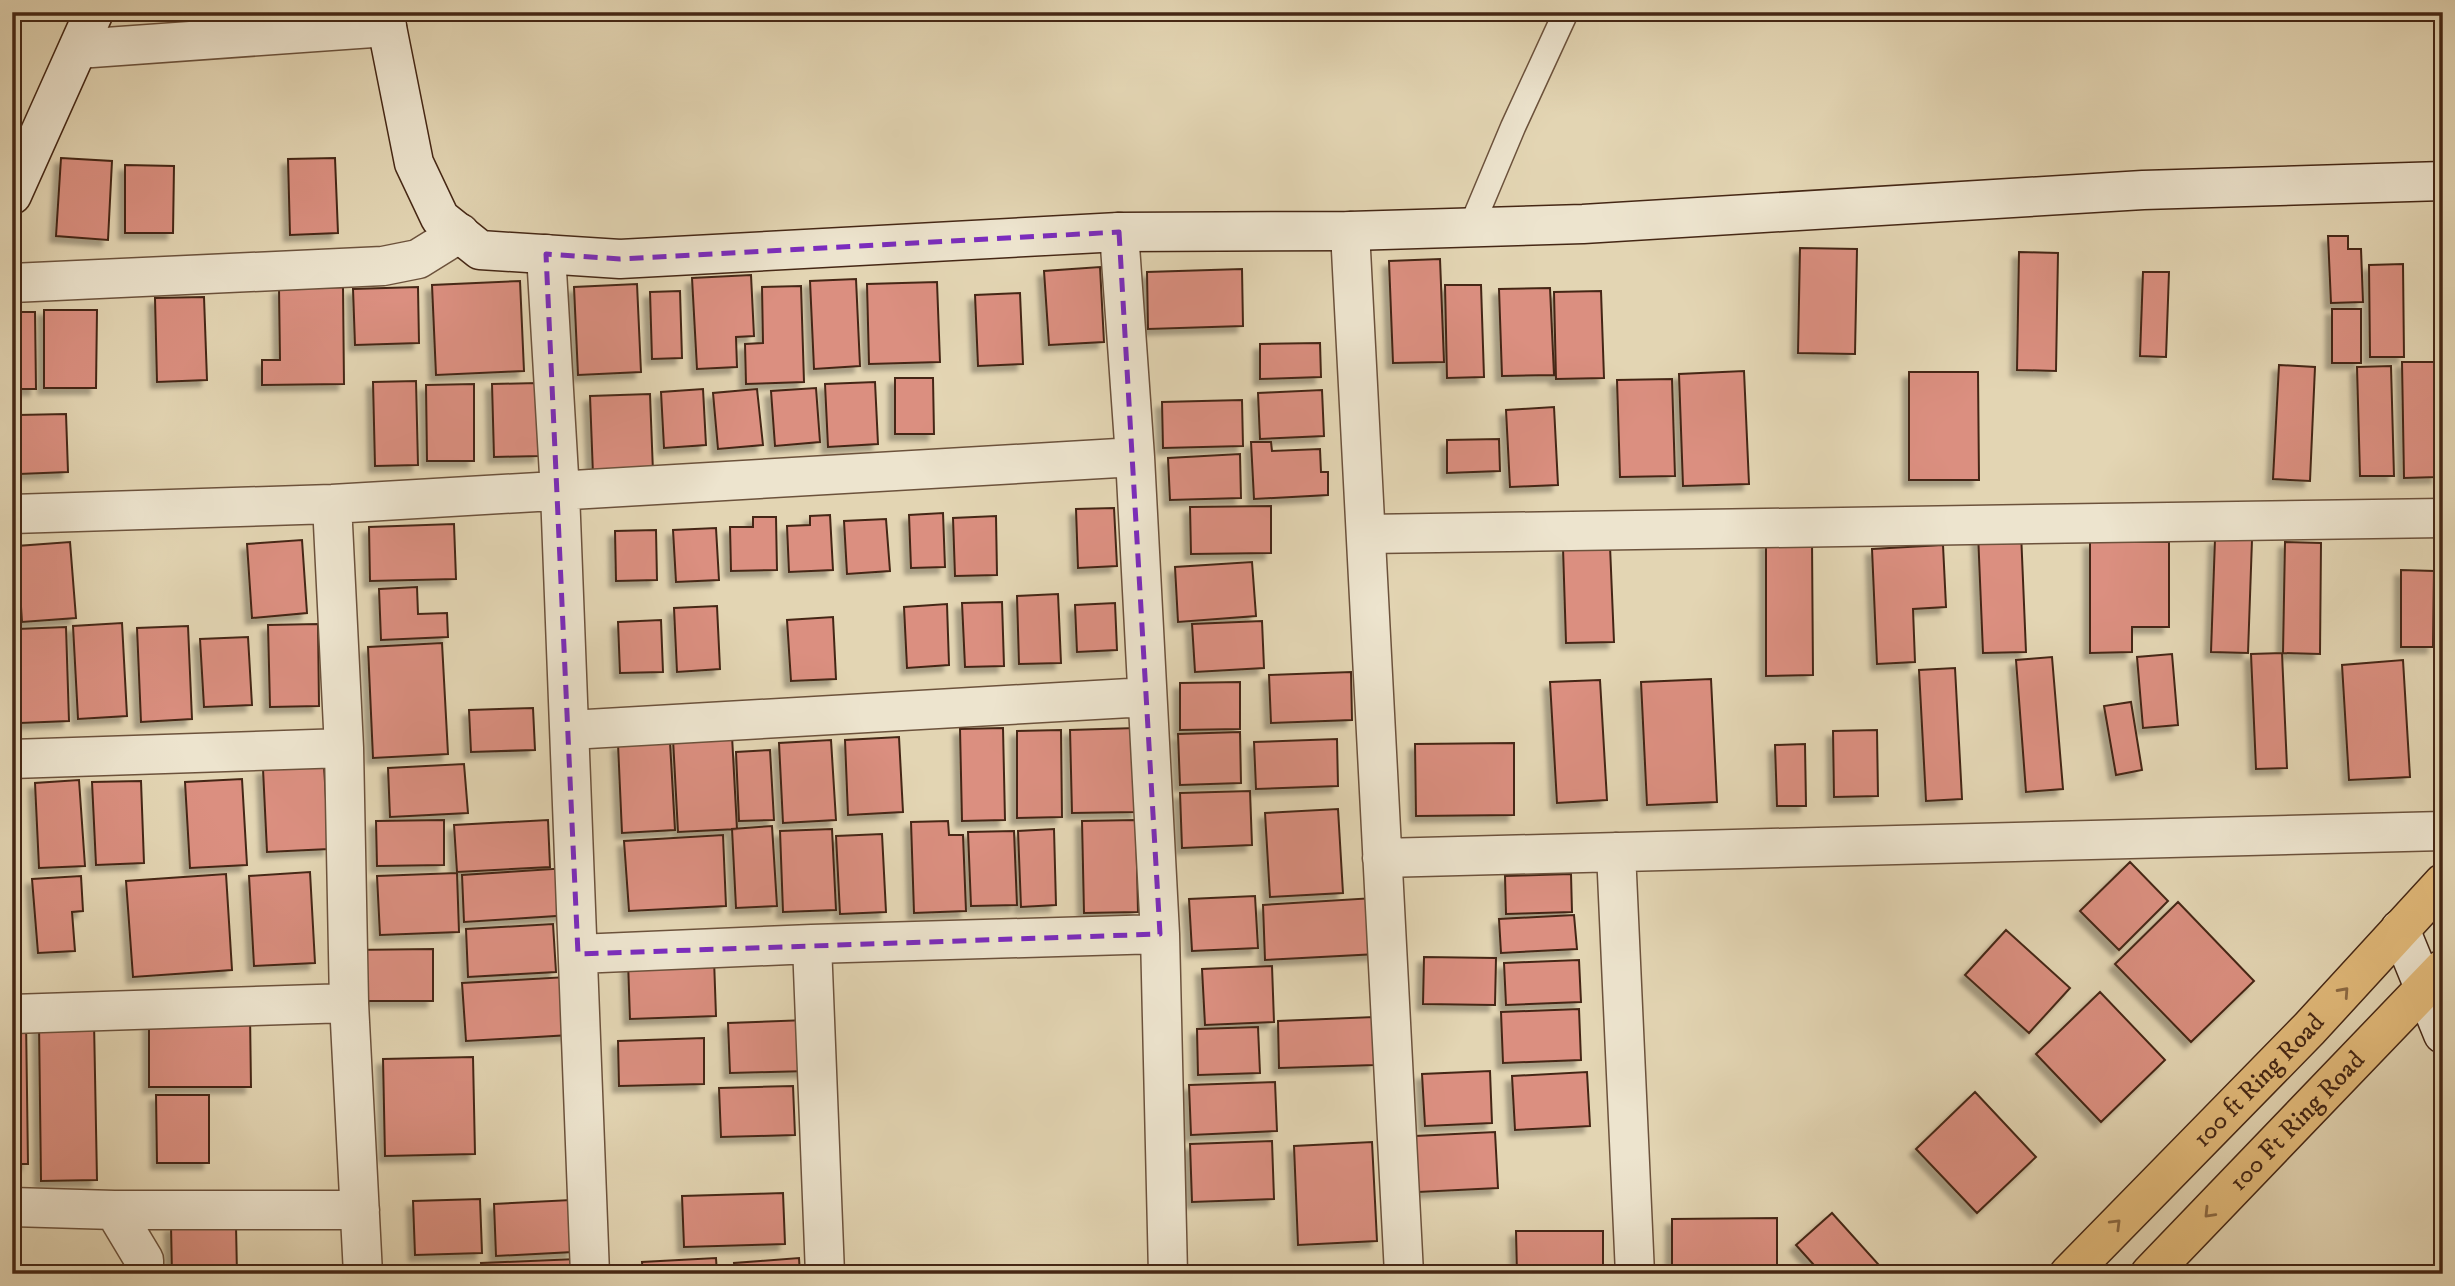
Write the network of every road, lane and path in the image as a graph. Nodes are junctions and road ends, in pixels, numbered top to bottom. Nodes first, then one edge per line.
1 (94, 12) edge
2 (1566, 12) edge
3 (385, 20) edge
4 (78, 49) junction
5 (2443, 181) edge
6 (12, 195) edge
7 (1471, 228) junction
8 (1350, 231) junction
9 (1119, 232) junction
10 (460, 233) junction
11 (546, 254) junction
12 (12, 283) edge
13 (1135, 457) junction
14 (560, 492) junction
15 (332, 504) junction
16 (12, 514) edge
17 (2443, 518) edge
18 (1366, 534) junction
19 (1147, 697) junction
20 (570, 730) junction
21 (344, 748) junction
22 (12, 759) edge
23 (2443, 831) edge
24 (1616, 852) junction
25 (1382, 858) junction
26 (2443, 883) edge
27 (2400, 929) junction
28 (1160, 934) junction
29 (812, 944) junction
30 (578, 954) junction
31 (2434, 978) edge
32 (349, 1003) junction
33 (12, 1014) edge
34 (2443, 1034) edge
35 (114, 1210) junction
36 (360, 1210) junction
37 (15, 1212) edge
38 (144, 1274) edge
39 (363, 1274) edge
40 (590, 1274) edge
41 (825, 1274) edge
42 (1168, 1274) edge
43 (1404, 1274) edge
44 (1635, 1274) edge
45 (2069, 1274) edge
46 (2150, 1274) edge

1 - 4 street
2 - 7 lane
3 - 4 street
3 - 10 street
4 - 6 street
5 - 7 street
7 - 8 street
8 - 9 street
8 - 18 street
9 - 11 street
9 - 13 street
10 - 11 street
10 - 12 street
11 - 14 street
13 - 14 street
13 - 19 street
14 - 15 street
14 - 20 street
15 - 16 street
15 - 21 street
17 - 18 street
18 - 25 street
19 - 20 street
19 - 28 street
20 - 30 street
21 - 22 street
21 - 32 street
23 - 24 street
24 - 25 street
24 - 44 street
25 - 43 street
26 - 27 main road, 100 ft Ring Road
27 - 31 street
45 -> 27 main road, 100 ft Ring Road
28 - 29 street
28 - 42 street
29 - 30 street
29 - 41 street
30 - 40 street
31 - 34 street
31 -> 46 main road, 100 Ft Ring Road
32 - 33 street
32 - 36 street
35 - 36 street
35 - 37 street
35 - 38 street
36 - 39 street

